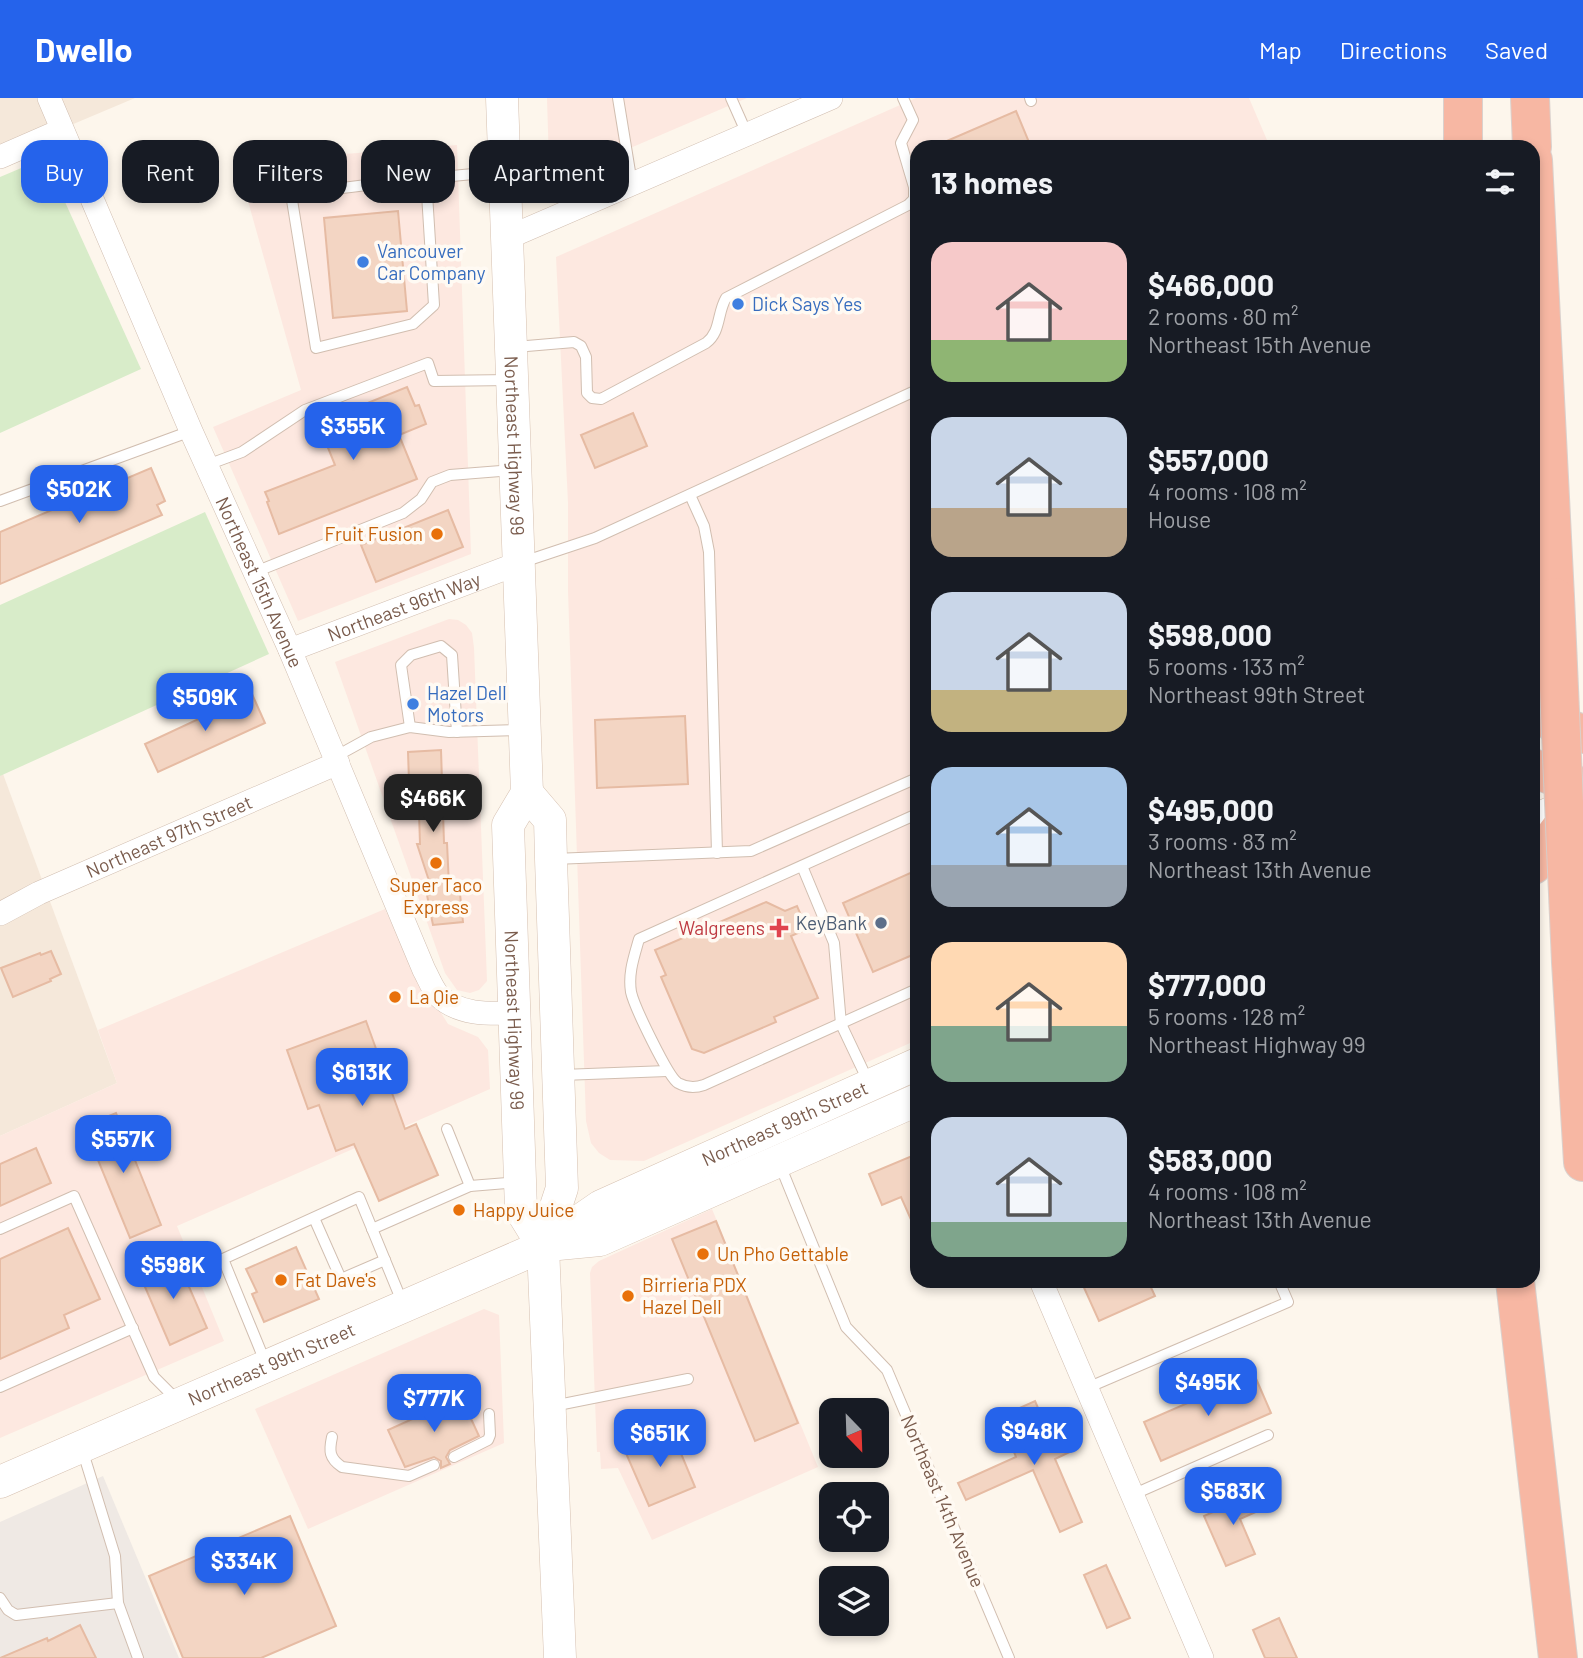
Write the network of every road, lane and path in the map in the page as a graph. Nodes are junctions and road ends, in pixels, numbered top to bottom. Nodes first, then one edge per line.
1 (49, 98) edge
2 (502, 98) edge
3 (618, 98) edge
4 (731, 98) edge
5 (831, 98) edge
6 (903, 98) edge
7 (1464, 98) edge
8 (1530, 98) edge
9 (62, 130) junction
10 (747, 134) junction
11 (504, 140) edge
12 (1463, 140) edge
13 (1532, 140) edge
14 (0, 157) edge
15 (910, 174) edge
16 (426, 178) joint
17 (632, 184) junction
18 (506, 203) edge
19 (910, 203) edge
20 (507, 238) junction
21 (1540, 299) edge
22 (511, 347) junction
23 (512, 380) junction
24 (910, 393) edge
25 (191, 431) junction
26 (207, 465) junction
27 (514, 470) junction
28 (690, 495) junction
29 (0, 501) edge
30 (517, 564) junction
31 (255, 572) junction
32 (290, 650) junction
33 (1540, 714) edge
34 (410, 727) junction
35 (525, 730) junction
36 (457, 732) junction
37 (1583, 734) edge
38 (1583, 745) edge
39 (338, 763) junction
40 (1540, 764) edge
41 (1540, 773) edge
42 (910, 781) edge
43 (527, 793) junction
44 (1570, 797) edge
45 (910, 817) edge
46 (717, 853) junction
47 (1540, 855) edge
48 (551, 859) junction
49 (802, 866) junction
50 (0, 914) edge
51 (910, 992) edge
52 (514, 1013) junction
53 (841, 1024) junction
54 (910, 1067) edge
55 (667, 1071) junction
56 (559, 1075) junction
57 (870, 1086) junction
58 (910, 1103) edge
59 (447, 1129) dead end
60 (778, 1161) junction
61 (1583, 1162) edge
62 (520, 1182) junction
63 (470, 1186) junction
64 (314, 1218) junction
65 (0, 1229) edge
66 (372, 1229) junction
67 (543, 1246) junction
68 (385, 1260) junction
69 (1044, 1288) edge
70 (1282, 1288) edge
71 (1516, 1288) edge
72 (404, 1307) junction
73 (133, 1328) junction
74 (267, 1367) junction
75 (688, 1379) dead end
76 (0, 1387) edge
77 (1087, 1388) junction
78 (182, 1404) junction
79 (550, 1406) junction
80 (489, 1414) dead end
81 (1268, 1435) dead end
82 (332, 1437) dead end
83 (81, 1447) junction
84 (454, 1457) dead end
85 (435, 1465) dead end
86 (0, 1482) edge
87 (1132, 1494) junction
88 (0, 1598) edge
89 (118, 1603) junction
90 (138, 1658) edge
91 (560, 1658) edge
92 (1009, 1658) edge
93 (1202, 1658) edge
94 (1558, 1658) edge

1 - 9 street, Northeast 15th Avenue
2 - 11 main road, Northeast Highway 99
3 - 17 lane
4 - 10 lane
5 - 10 street
6 - 15 lane
7 - 12 highway
8 - 13 highway
9 - 14 street
9 - 25 street, Northeast 15th Avenue
10 - 17 street
16 - 16 lane
17 - 20 street
18 - 20 main road, Northeast Highway 99
19 - 22 lane
20 - 22 main road, Northeast Highway 99
21 - 61 highway, bridge
22 - 23 main road, Northeast Highway 99
23 - 26 lane
23 - 27 main road, Northeast Highway 99
24 - 28 lane
25 - 26 street, Northeast 15th Avenue
25 - 29 lane
26 - 31 street, Northeast 15th Avenue
27 - 30 main road, Northeast Highway 99
27 - 31 lane
28 - 30 lane
28 - 46 lane
30 - 32 street, Northeast 96th Way
30 - 35 main road, Northeast Highway 99
31 - 32 street, Northeast 15th Avenue
32 - 39 street, Northeast 15th Avenue
33 - 37 highway
34 - 36 lane
34 - 36 lane
34 - 39 lane
35 - 36 lane
35 - 43 main road, Northeast Highway 99
38 - 40 main road
39 - 50 street, Northeast 97th Street
39 - 52 street, Northeast 15th Avenue
41 - 44 highway
42 - 46 lane
43 - 48 main road
43 - 52 main road, Northeast Highway 99
44 - 47 highway
45 - 49 lane
46 - 48 lane
48 - 56 main road
49 - 53 lane
49 - 55 lane
51 - 53 lane
52 - 62 main road, Northeast Highway 99
53 - 55 lane
53 - 57 lane
54 - 57 main road, Northeast 99th Street
55 - 56 lane
56 - 67 main road
57 - 67 main road, Northeast 99th Street
58 - 60 main road, Northeast 99th Street
59 - 63 lane
60 - 67 main road, Northeast 99th Street
60 - 92 lane, Northeast 14th Avenue
62 - 63 lane
62 - 67 main road, Northeast Highway 99
63 - 66 lane
64 - 66 lane
64 - 68 lane
64 - 74 lane
65 - 73 lane
66 - 68 lane
67 - 72 main road, Northeast 99th Street
67 - 79 main road
68 - 72 lane
69 - 77 street
70 - 77 lane
71 - 94 highway
72 - 74 main road, Northeast 99th Street
73 - 76 lane
73 - 78 lane
74 - 78 main road, Northeast 99th Street
75 - 79 lane
77 - 87 street
78 - 83 main road, Northeast 99th Street
79 - 91 main road
80 - 84 lane
81 - 87 lane
82 - 85 lane
83 - 86 main road, Northeast 99th Street
83 - 89 lane
87 - 93 street
88 - 89 lane
89 - 90 lane

